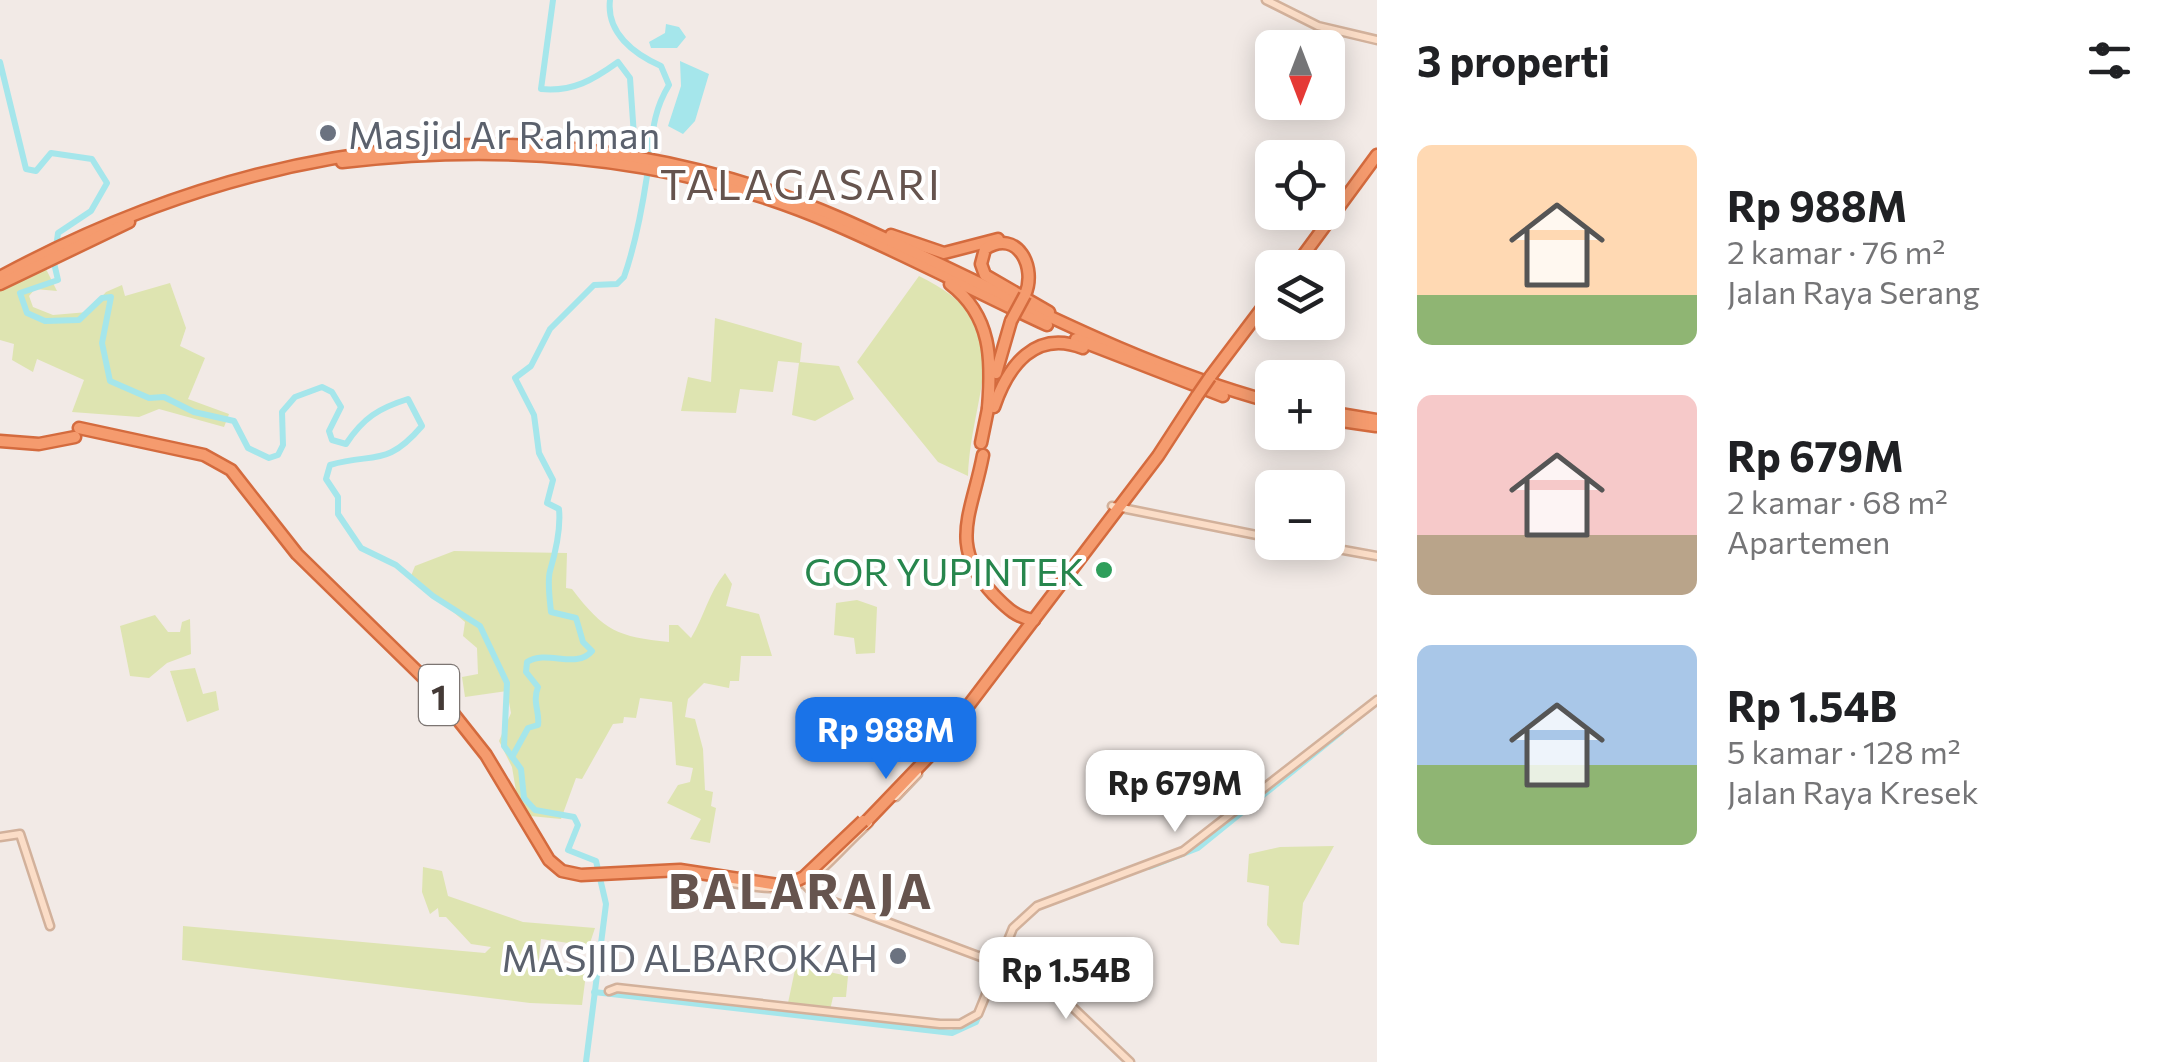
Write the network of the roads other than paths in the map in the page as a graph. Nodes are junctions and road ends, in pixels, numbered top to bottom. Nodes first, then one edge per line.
1 (1266, 0) edge
2 (1276, 0) edge
3 (1325, 26) junction
4 (1377, 38) edge
5 (1377, 155) edge
6 (836, 221) junction
7 (1307, 250) edge
8 (0, 281) edge
9 (1027, 296) junction
10 (1255, 317) edge
11 (1115, 348) junction
12 (1142, 368) junction
13 (1255, 400) edge
14 (1255, 400) edge
15 (991, 408) junction
16 (1345, 418) edge
17 (1377, 423) edge
18 (0, 441) edge
19 (1114, 508) junction
20 (1255, 535) edge
21 (1345, 550) edge
22 (1377, 556) edge
23 (1024, 616) junction
24 (1020, 634) junction
25 (1377, 700) edge
26 (932, 750) junction
27 (0, 837) edge
28 (718, 877) junction
29 (801, 881) junction
30 (792, 890) junction
31 (809, 892) junction
32 (50, 926) dead end
33 (1002, 966) junction
34 (608, 991) dead end
35 (1130, 1062) edge

1 - 3 street
2 - 3 street
3 - 4 street
5 - 7 highway
6 - 8 highway
6 - 9 highway
6 - 11 highway
6 - 12 highway
6 - 15 highway
9 - 11 highway
9 - 15 highway, bridge
10 - 19 highway, 1, bridge
11 - 13 highway
12 - 14 highway
12 - 15 highway
15 - 23 highway
16 - 17 highway
18 - 28 highway, 1
19 - 20 street
19 - 23 highway, 1
21 - 22 street
23 - 24 highway
23 - 24 highway, 1
24 - 26 highway, 1
25 - 33 street
26 - 28 highway, 1, bridge
26 - 29 street
27 - 32 street
28 - 29 street
28 - 30 street
29 - 30 street
29 - 31 street
30 - 31 street
31 - 33 street
33 - 34 street
33 - 35 street

